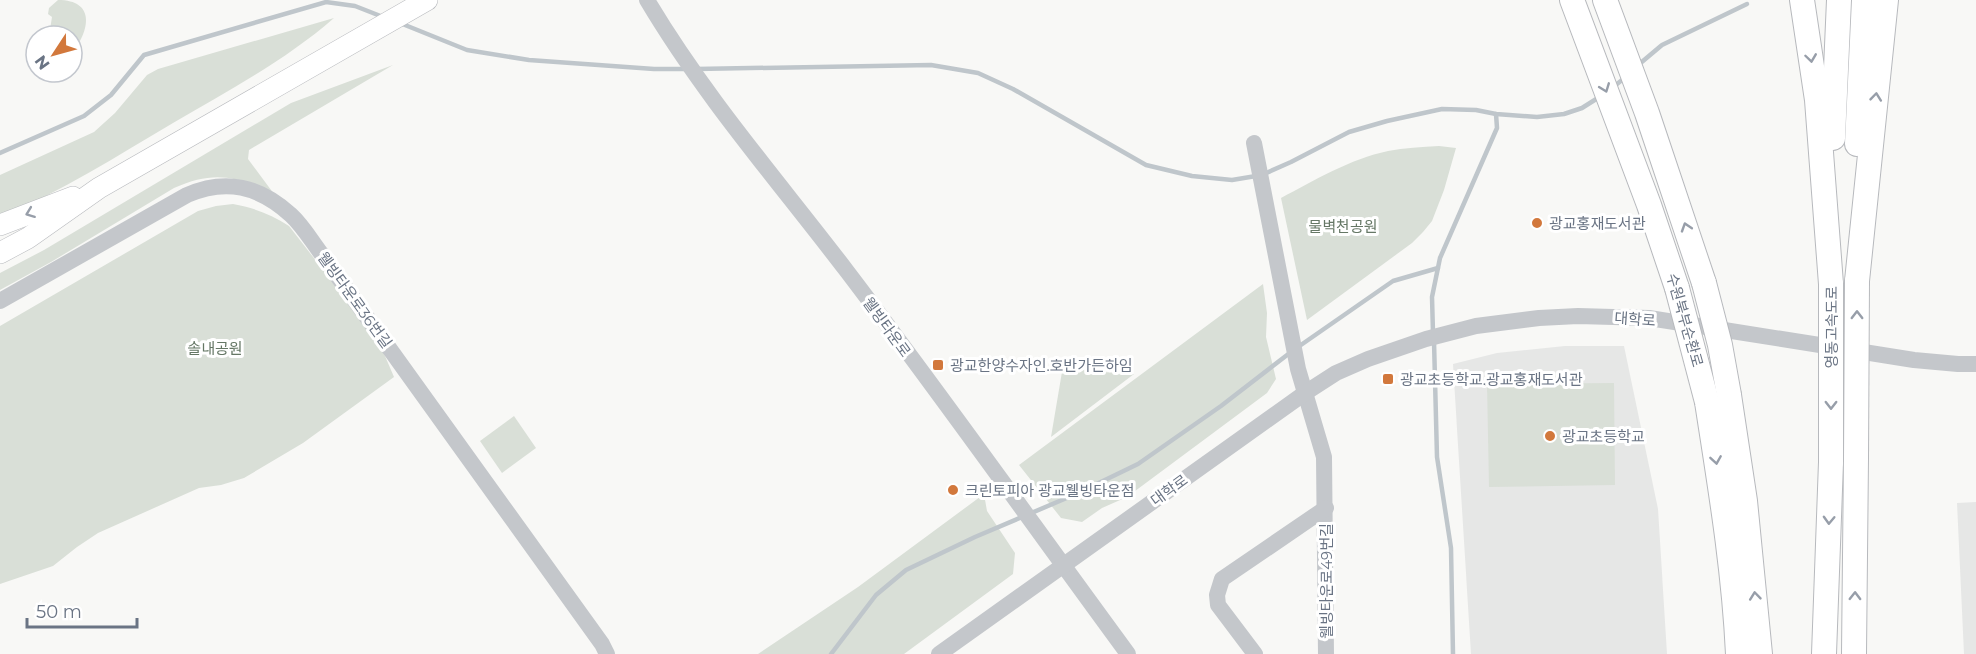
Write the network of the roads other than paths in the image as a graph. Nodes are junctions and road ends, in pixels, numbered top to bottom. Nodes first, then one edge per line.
1 (646, 0) edge
2 (1570, 0) edge
3 (1802, 0) edge
4 (1839, 0) edge
5 (1864, 0) edge
6 (1886, 0) edge
7 (421, 3) edge
8 (1607, 5) edge
9 (1254, 143) dead end
10 (99, 188) junction
11 (0, 225) edge
12 (0, 253) edge
13 (1857, 281) junction
14 (1831, 284) junction
15 (0, 301) edge
16 (1976, 364) edge
17 (1305, 393) junction
18 (1718, 398) junction
19 (1326, 507) junction
20 (1063, 566) junction
21 (607, 654) edge
22 (939, 654) edge
23 (1128, 654) edge
24 (1255, 654) edge
25 (1326, 654) edge
26 (1738, 654) edge
27 (1760, 654) edge
28 (1824, 654) edge
29 (1854, 654) edge

1 - 20 street, 웰빙타운로
2 -> 18 highway, 수원북부순환로, bridge
3 -> 14 highway
4 - 14 highway, 영동고속도로
5 - 13 highway, 영동고속도로
13 -> 6 highway
7 - 10 main road
18 -> 8 highway, 수원북부순환로, bridge
9 - 17 street
10 -> 11 main road
10 - 12 main road
29 -> 13 highway, 영동고속도로, bridge
14 -> 28 highway, 영동고속도로, bridge
15 - 21 street, 웰빙타운로36번길
16 - 17 street, 대학로
17 - 19 street, 웰빙타운로49번길
17 - 20 street, 대학로
18 -> 26 highway, 수원북부순환로
27 -> 18 highway, 수원북부순환로
19 - 24 street, 웰빙타운로49번길
19 - 25 street, 웰빙타운로49번길
20 - 22 street
20 - 23 street, 웰빙타운로

